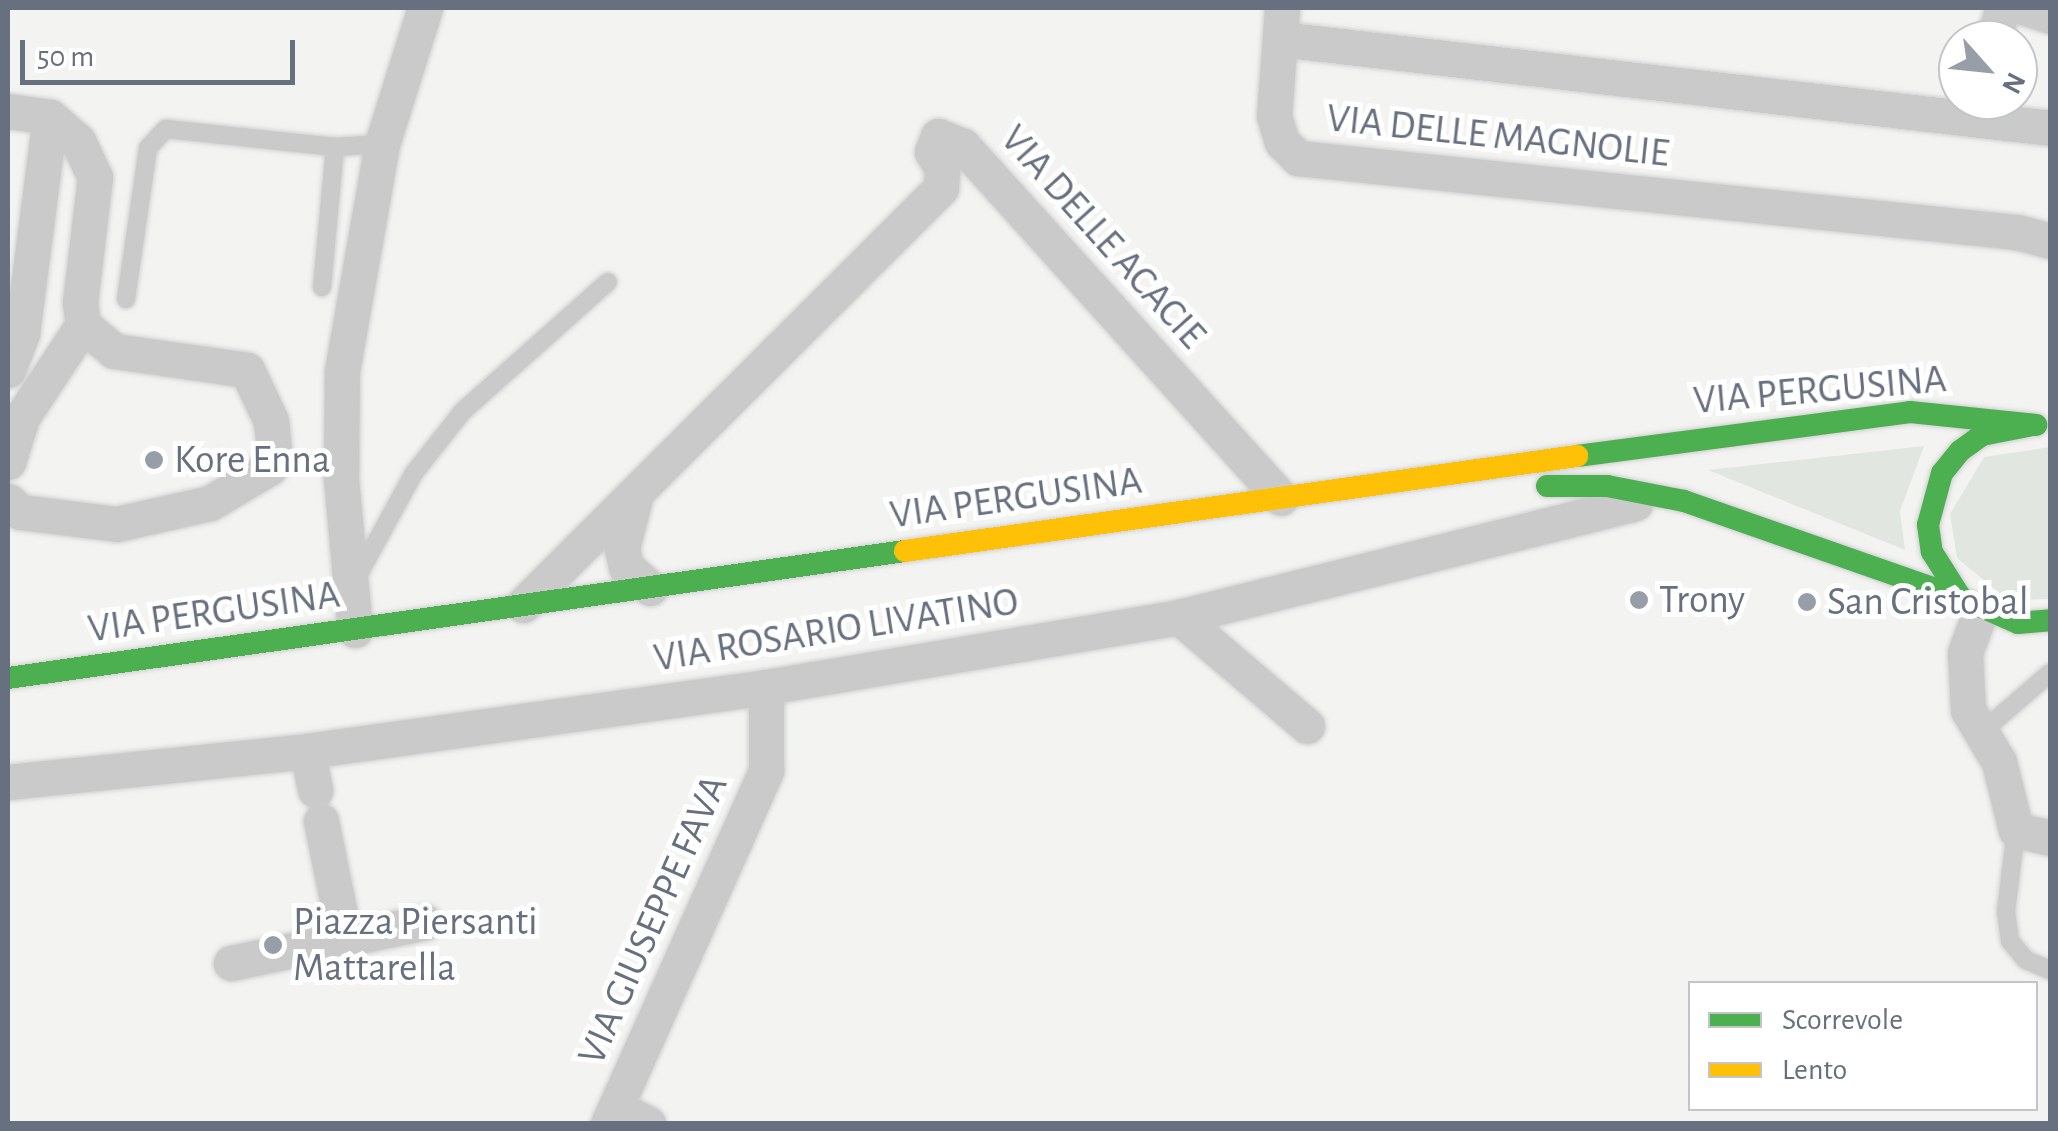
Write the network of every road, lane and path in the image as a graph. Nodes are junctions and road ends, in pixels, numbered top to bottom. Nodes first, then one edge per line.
1 (425, 8) edge
2 (2026, 8) edge
3 (2050, 16) edge
4 (1281, 23) edge
5 (1938, 103) edge
6 (8, 111) edge
7 (50, 117) junction
8 (2020, 120) edge
9 (2050, 128) edge
10 (382, 144) junction
11 (335, 147) junction
12 (2050, 241) edge
13 (608, 282) dead end
14 (322, 287) dead end
15 (126, 299) dead end
16 (84, 325) junction
17 (9, 366) edge
18 (2043, 427) edge
19 (8, 462) edge
20 (638, 488) junction
21 (1515, 492) dead end
22 (1666, 496) junction
23 (1281, 498) junction
24 (8, 501) edge
25 (650, 588) junction
26 (351, 590) junction
27 (1970, 605) junction
28 (522, 606) junction
29 (1180, 617) junction
30 (2050, 620) edge
31 (355, 630) junction
32 (2050, 673) edge
33 (8, 678) edge
34 (766, 688) junction
35 (1307, 726) dead end
36 (1984, 730) junction
37 (307, 751) junction
38 (8, 782) edge
39 (2016, 830) junction
40 (2050, 838) edge
41 (426, 922) dead end
42 (345, 939) junction
43 (231, 963) dead end
44 (2050, 970) edge
45 (624, 1118) edge

1 - 10 street
2 - 3 street
4 - 5 street, VIA DELLE MAGNOLIE
4 - 12 street, VIA DELLE MAGNOLIE
6 - 7 street
7 - 16 street
7 - 17 street
8 - 9 street, VIA DELLE MAGNOLIE
10 - 11 lane
10 - 26 street
11 - 14 lane
11 - 15 lane
13 - 26 lane
16 - 19 street
16 - 24 street
18 - 23 main road, VIA PERGUSINA
18 - 27 main road
20 - 23 street, VIA DELLE ACACIE
20 - 25 street
20 - 28 street
21 - 22 main road
22 - 27 main road
22 - 29 street, VIA ROSARIO LIVATINO
23 - 25 main road, VIA PERGUSINA
25 - 28 main road, VIA PERGUSINA
26 - 31 street
27 - 30 main road
27 - 36 street
28 - 31 main road, VIA PERGUSINA
29 - 34 street, VIA ROSARIO LIVATINO
29 - 35 street
31 - 33 main road, VIA PERGUSINA
32 - 36 lane
34 - 37 street, VIA ROSARIO LIVATINO
34 - 45 street, VIA GIUSEPPE FAVA
36 - 39 street
37 - 38 street, VIA ROSARIO LIVATINO
37 - 42 street
39 - 40 street
39 - 44 lane
41 - 42 street
42 - 43 street

